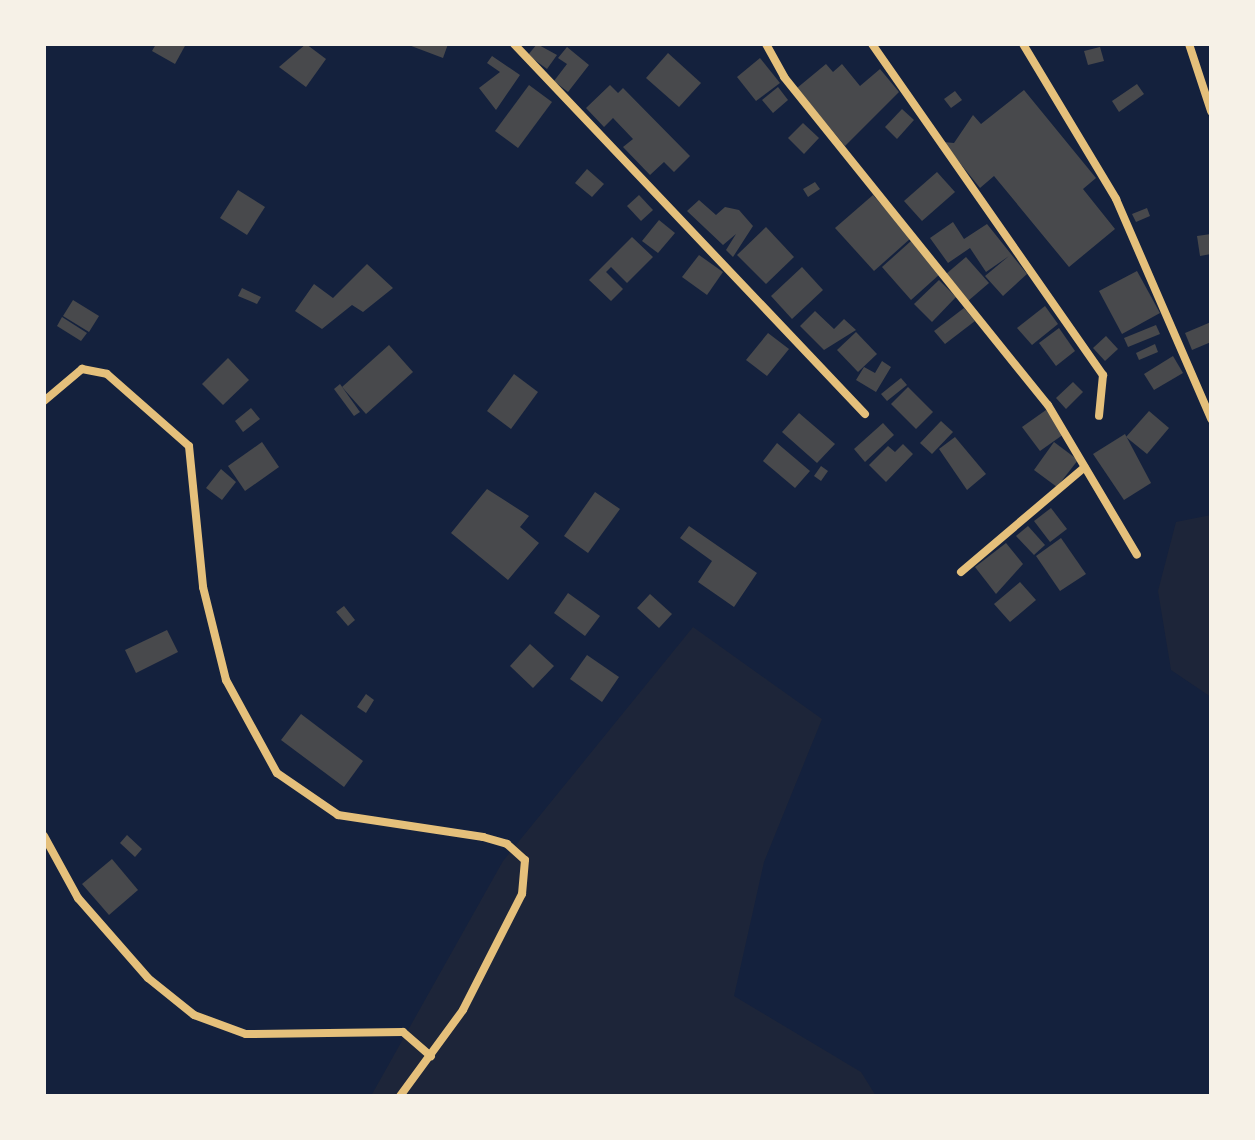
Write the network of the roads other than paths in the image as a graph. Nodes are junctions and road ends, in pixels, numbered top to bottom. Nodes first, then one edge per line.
1 (514, 44) edge
2 (766, 44) edge
3 (872, 44) edge
4 (1023, 44) edge
5 (1189, 44) edge
6 (1211, 111) edge
7 (44, 401) edge
8 (865, 414) dead end
9 (1099, 416) dead end
10 (1211, 419) edge
11 (1085, 467) junction
12 (1137, 555) dead end
13 (961, 572) dead end
14 (44, 836) edge
15 (431, 1056) junction
16 (400, 1096) edge

1 - 8 street
2 - 11 street
3 - 9 street
4 - 10 street
5 - 6 street
7 - 15 street
11 - 12 street
11 - 13 street
14 - 15 street
15 - 16 street

